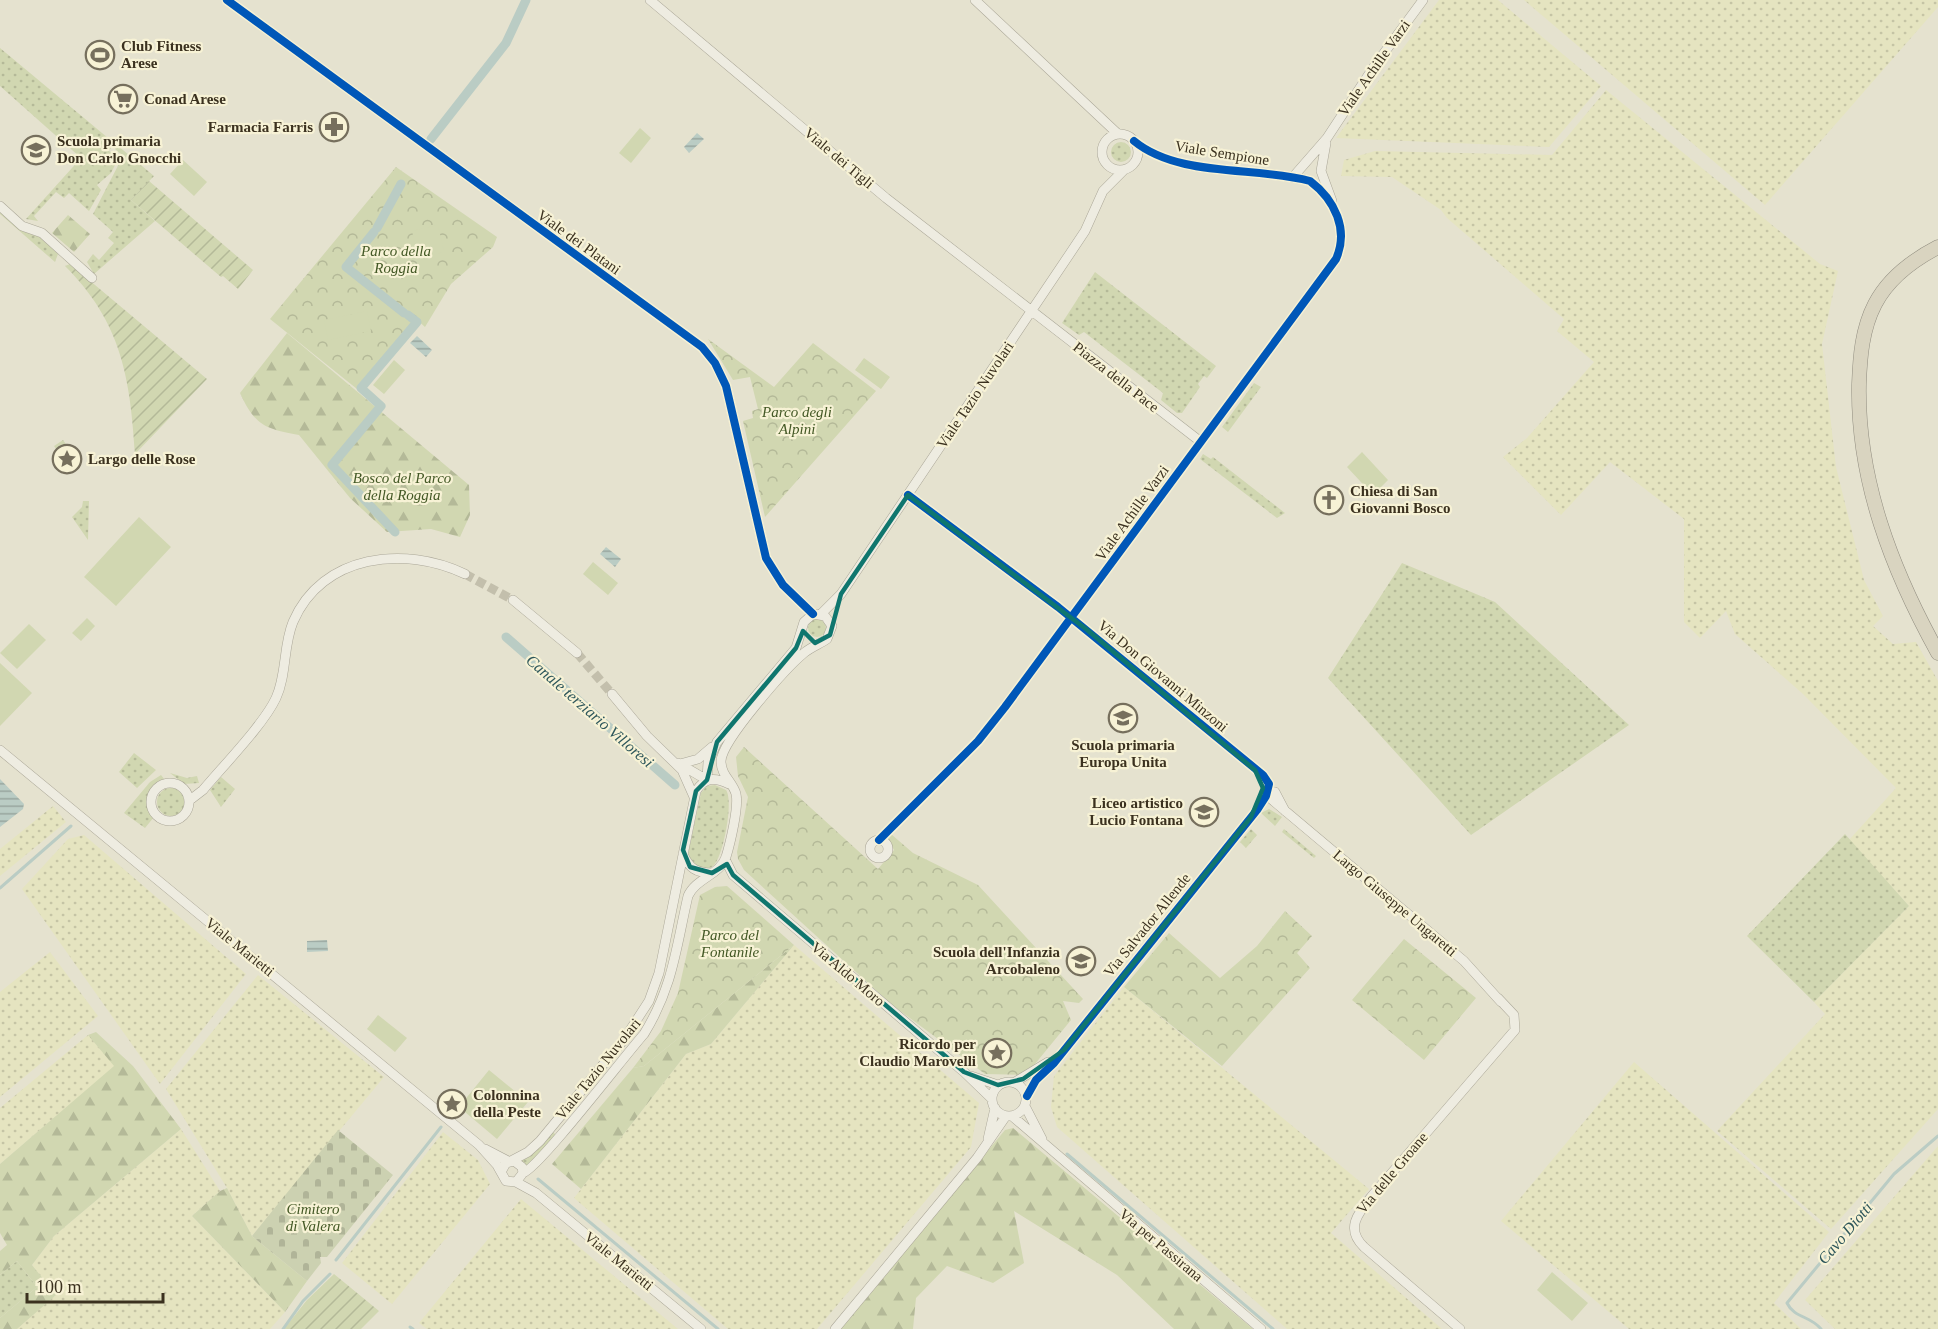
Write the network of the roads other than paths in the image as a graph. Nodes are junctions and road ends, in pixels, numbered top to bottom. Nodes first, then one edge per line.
1 (227, 0) edge
2 (650, 0) edge
3 (975, 0) edge
4 (1423, 0) edge
5 (1097, 116) junction
6 (1118, 134) junction
7 (1327, 138) junction
8 (1134, 141) junction
9 (1106, 142) junction
10 (1157, 155) junction
11 (1136, 161) junction
12 (1105, 162) junction
13 (1124, 170) junction
14 (1321, 171) junction
15 (1293, 177) junction
16 (1310, 181) junction
17 (1103, 191) junction
18 (0, 206) edge
19 (1338, 218) junction
20 (1938, 247) edge
21 (92, 278) dead end
22 (1031, 312) junction
23 (1201, 442) junction
24 (908, 495) junction
25 (465, 574) tunnel mouth
26 (789, 592) junction
27 (841, 594) junction
28 (513, 600) tunnel mouth
29 (817, 615) junction
30 (1072, 618) junction
31 (830, 622) junction
32 (804, 627) junction
33 (819, 643) junction
34 (577, 653) tunnel mouth
35 (1938, 653) edge
36 (612, 693) tunnel mouth
37 (717, 742) junction
38 (0, 750) edge
39 (670, 758) junction
40 (680, 764) junction
41 (707, 780) junction
42 (729, 784) junction
43 (1266, 792) junction
44 (189, 797) junction
45 (694, 797) junction
46 (879, 840) dead end
47 (683, 854) junction
48 (725, 859) junction
49 (714, 872) junction
50 (733, 875) junction
51 (1514, 1020) joint
52 (1064, 1050) junction
53 (964, 1072) junction
54 (1015, 1082) junction
55 (998, 1085) junction
56 (1026, 1101) junction
57 (994, 1104) junction
58 (1009, 1116) junction
59 (986, 1144) junction
60 (479, 1145) junction
61 (1062, 1161) junction
62 (510, 1162) junction
63 (501, 1172) junction
64 (521, 1177) junction
65 (701, 1329) edge
66 (835, 1329) edge
67 (1261, 1329) edge
68 (1460, 1329) edge

1 - 26 street, Viale dei Platani
2 - 22 street, Viale dei Tigli
3 - 5 street
4 - 7 street, Viale Achille Varzi
5 - 6 street
5 - 9 street
6 - 8 street
6 - 9 street
7 - 14 street, Viale Achille Varzi
7 - 15 street, Viale Achille Varzi
8 - 10 street, Viale Sempione
8 - 11 street
9 - 12 street
10 - 11 street, Viale Sempione
10 - 15 street, Viale Sempione
11 - 13 street
12 - 13 street
12 - 17 street, Viale Tazio Nuvolari
13 - 17 street, Viale Tazio Nuvolari
14 - 16 street
14 - 19 street, Viale Achille Varzi
15 - 16 street, Viale Sempione
16 - 19 street
17 - 22 street, Viale Tazio Nuvolari
18 - 21 street
19 - 23 street, Viale Achille Varzi
20 - 35 highway
22 - 23 street, Piazza della Pace
22 - 24 street, Viale Tazio Nuvolari
23 - 30 street, Viale Achille Varzi
24 - 27 street, Viale Tazio Nuvolari
24 - 30 street, Via Don Giovanni Minzoni
25 - 44 street
26 - 29 street, Viale dei Platani
26 - 32 street, Viale dei Platani
27 - 29 street, Viale Tazio Nuvolari
27 - 31 street, Viale Tazio Nuvolari
28 - 34 street
29 - 31 street
29 - 32 street
30 - 43 street, Via Don Giovanni Minzoni
30 - 46 street, Viale Achille Varzi
31 - 33 street
32 - 33 street
32 - 37 street, Viale Tazio Nuvolari
33 - 42 street, Viale Tazio Nuvolari
36 - 39 street
37 - 40 street
37 - 41 street, Viale Tazio Nuvolari
38 - 60 street, Viale Marietti
39 - 40 street
39 - 45 street
40 - 41 street
41 - 42 street
41 - 45 street, Viale Tazio Nuvolari
42 - 48 street, Viale Tazio Nuvolari
43 - 51 street, Largo Giuseppe Ungaretti
43 - 52 street, Via Salvador Allende
44 - 44 street
45 - 47 street, Viale Tazio Nuvolari
47 - 49 street
47 - 62 street, Viale Tazio Nuvolari
48 - 49 street, Viale Tazio Nuvolari
48 - 50 street, Via Aldo Moro
49 - 50 street, Via Aldo Moro
49 - 64 street, Viale Tazio Nuvolari
50 - 53 street, Via Aldo Moro
51 - 68 street, Via delle Groane
52 - 54 street, Via Salvador Allende
52 - 56 street, Via Salvador Allende
53 - 55 street, Via Aldo Moro
53 - 57 street, Via Aldo Moro
54 - 55 street
54 - 56 street
55 - 57 street
56 - 58 street
56 - 61 street, Via per Passirana
57 - 58 street
57 - 59 street
58 - 59 street
58 - 61 street, Via per Passirana
59 - 66 street
60 - 62 street, Viale Marietti
60 - 63 street, Viale Marietti
61 - 67 street, Via per Passirana
62 - 63 street
62 - 64 street
63 - 64 street
64 - 65 street, Viale Marietti

